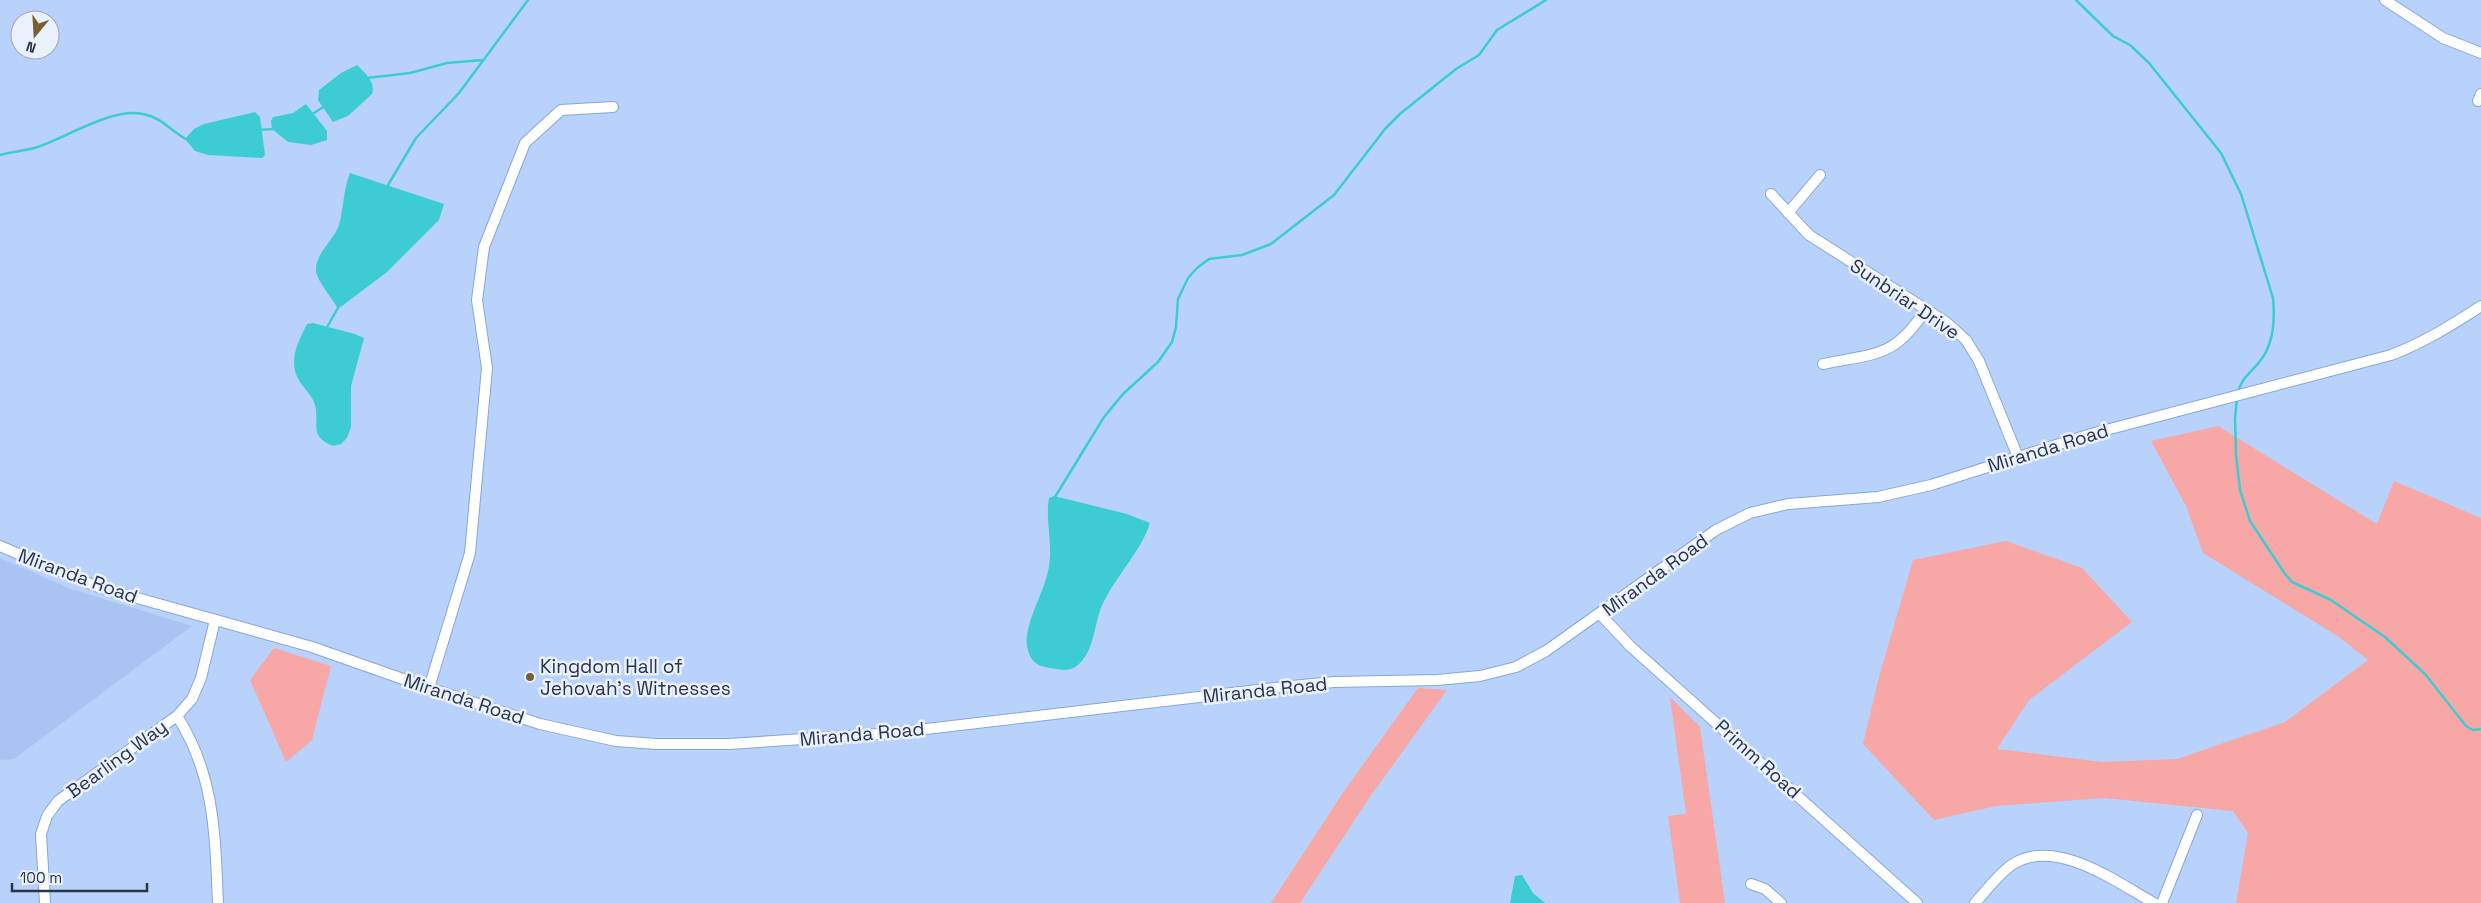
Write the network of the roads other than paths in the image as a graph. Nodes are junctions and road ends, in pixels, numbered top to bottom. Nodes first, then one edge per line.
1 (2385, 0) edge
2 (2481, 53) edge
3 (613, 107) dead end
4 (1820, 175) dead end
5 (1771, 194) dead end
6 (1788, 213) junction
7 (2481, 306) edge
8 (1926, 309) junction
9 (1823, 364) dead end
10 (2018, 457) junction
11 (0, 546) edge
12 (1600, 614) junction
13 (215, 620) junction
14 (429, 688) junction
15 (177, 716) junction
16 (2197, 815) dead end
17 (1752, 884) dead end
18 (45, 903) edge
19 (218, 903) edge
20 (1781, 903) edge
21 (1917, 903) edge
22 (1975, 903) edge
23 (2154, 903) edge
24 (2162, 903) edge

1 - 2 street
3 - 14 street
4 - 6 street
5 - 6 street, Sunbriar Drive
6 - 8 street, Sunbriar Drive
7 - 10 street, Miranda Road
8 - 9 street
8 - 10 street, Sunbriar Drive
10 - 12 street, Miranda Road
11 - 13 street, Miranda Road
12 - 14 street, Miranda Road
12 - 21 street, Primm Road
13 - 14 street, Miranda Road
13 - 15 street, Bearling Way
15 - 18 street, Bearling Way
15 - 19 street
16 - 24 street
17 - 20 street
22 - 23 street

